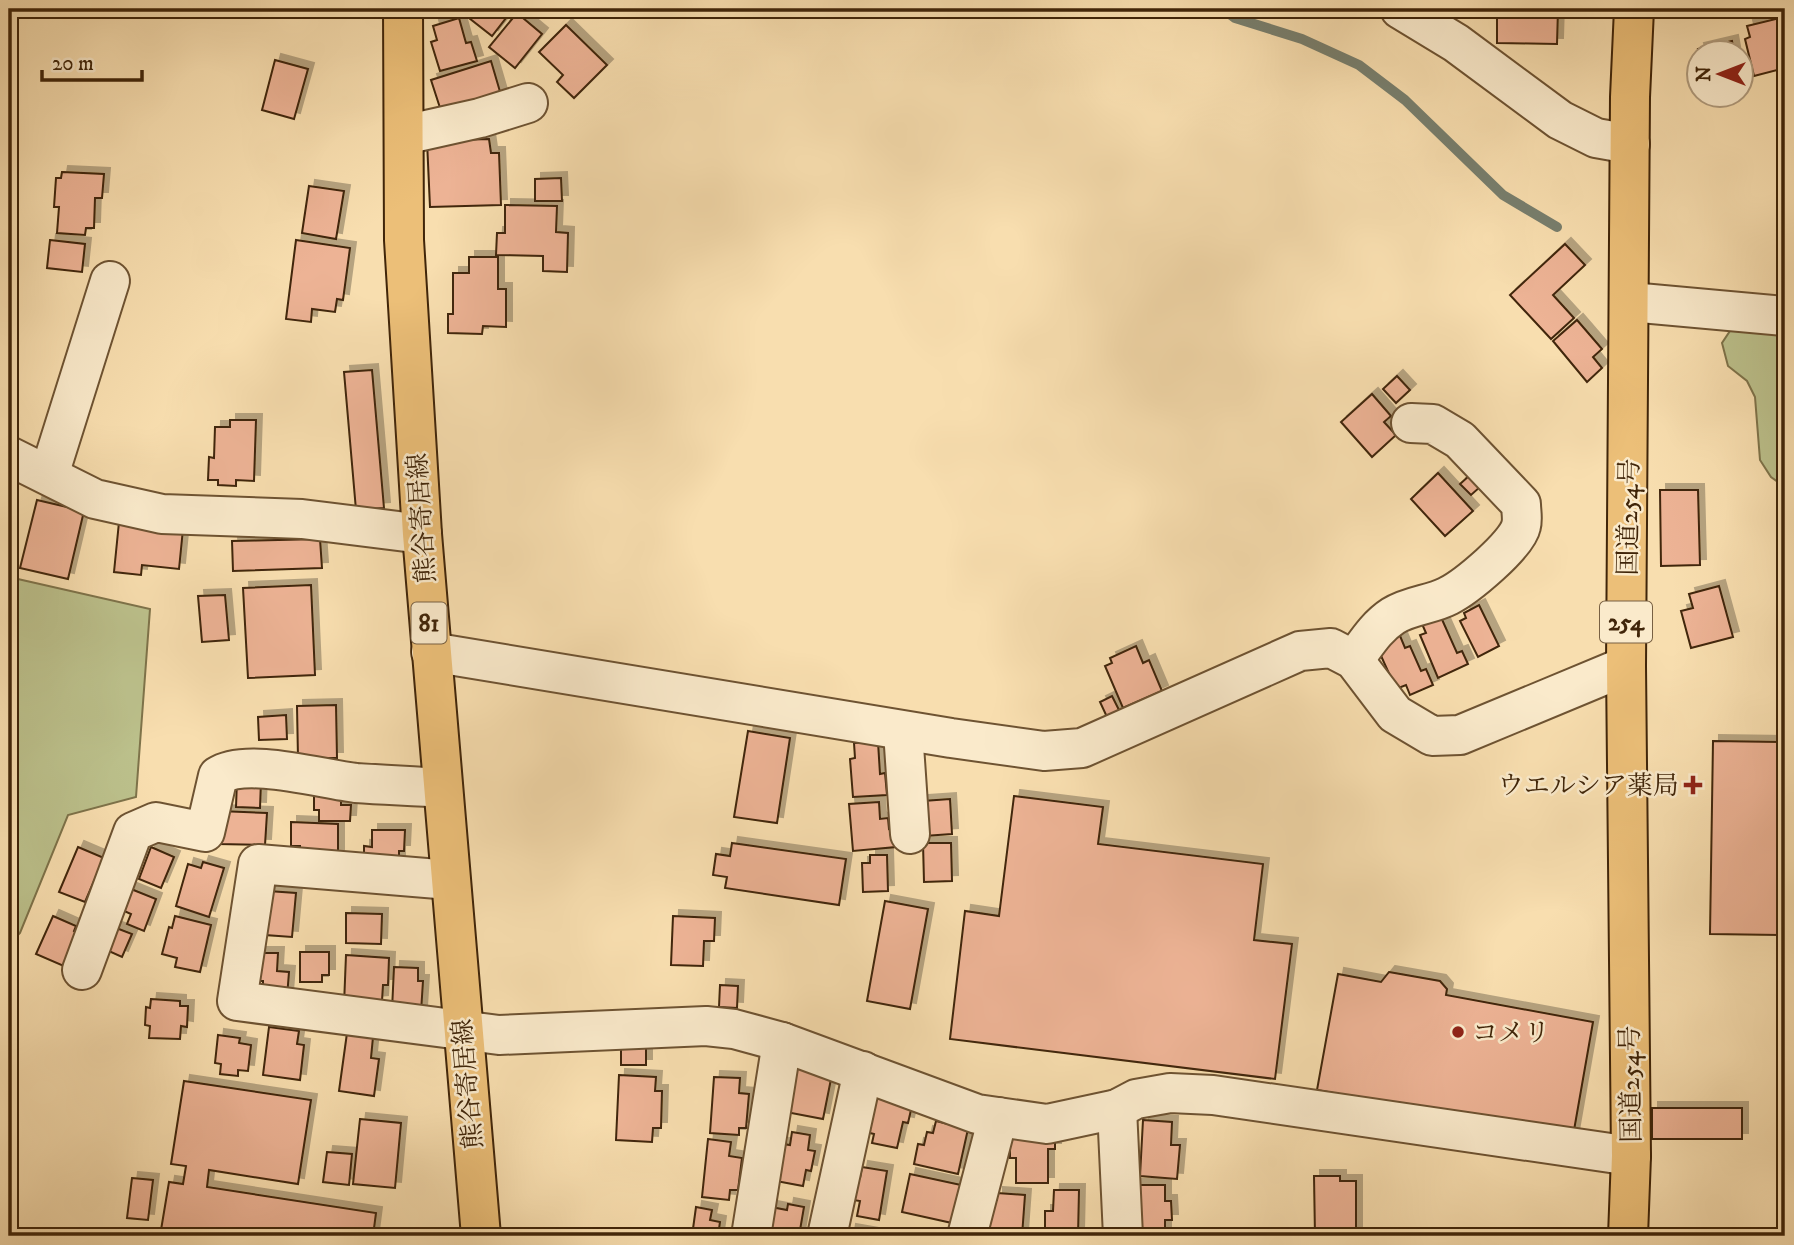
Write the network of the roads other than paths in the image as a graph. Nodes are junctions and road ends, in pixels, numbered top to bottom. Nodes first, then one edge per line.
1 (403, 9) edge
2 (1400, 9) edge
3 (1634, 9) edge
4 (528, 103) dead end
5 (404, 135) junction
6 (1630, 144) junction
7 (110, 281) dead end
8 (1630, 302) junction
9 (1785, 316) edge
10 (1411, 423) dead end
11 (9, 456) edge
12 (48, 475) junction
13 (422, 534) junction
14 (431, 652) junction
15 (1354, 660) junction
16 (1626, 666) junction
17 (903, 731) junction
18 (443, 788) junction
19 (911, 834) dead end
20 (450, 880) junction
21 (82, 970) dead end
22 (463, 1029) junction
23 (782, 1042) junction
24 (863, 1071) junction
25 (1117, 1109) junction
26 (998, 1117) junction
27 (1631, 1156) junction
28 (481, 1236) edge
29 (751, 1236) edge
30 (827, 1236) edge
31 (967, 1236) edge
32 (1123, 1236) edge
33 (1628, 1236) edge

1 - 5 main road, 熊谷寄居線 / 81
2 - 6 street
3 - 6 main road, 国道254号 / 254
4 - 5 street
5 - 13 main road, 熊谷寄居線 / 81
6 - 8 main road, 国道254号 / 254
7 - 12 street
8 - 9 street
8 - 16 main road, 国道254号 / 254
10 - 15 street
11 - 12 street
12 - 13 street
13 - 14 main road, 熊谷寄居線 / 81
14 - 17 street
14 - 18 main road, 熊谷寄居線 / 81
15 - 16 street
15 - 17 street
16 - 27 main road, 国道254号 / 254
17 - 19 street
18 - 20 main road, 熊谷寄居線 / 81
18 - 21 street
20 - 22 main road, 熊谷寄居線 / 81
20 - 22 street
22 - 23 street
22 - 28 main road, 熊谷寄居線 / 81
23 - 24 street
23 - 29 street
24 - 26 street
24 - 30 street
25 - 26 street
25 - 27 street
25 - 32 street
26 - 31 street
27 - 33 main road, 国道254号 / 254

